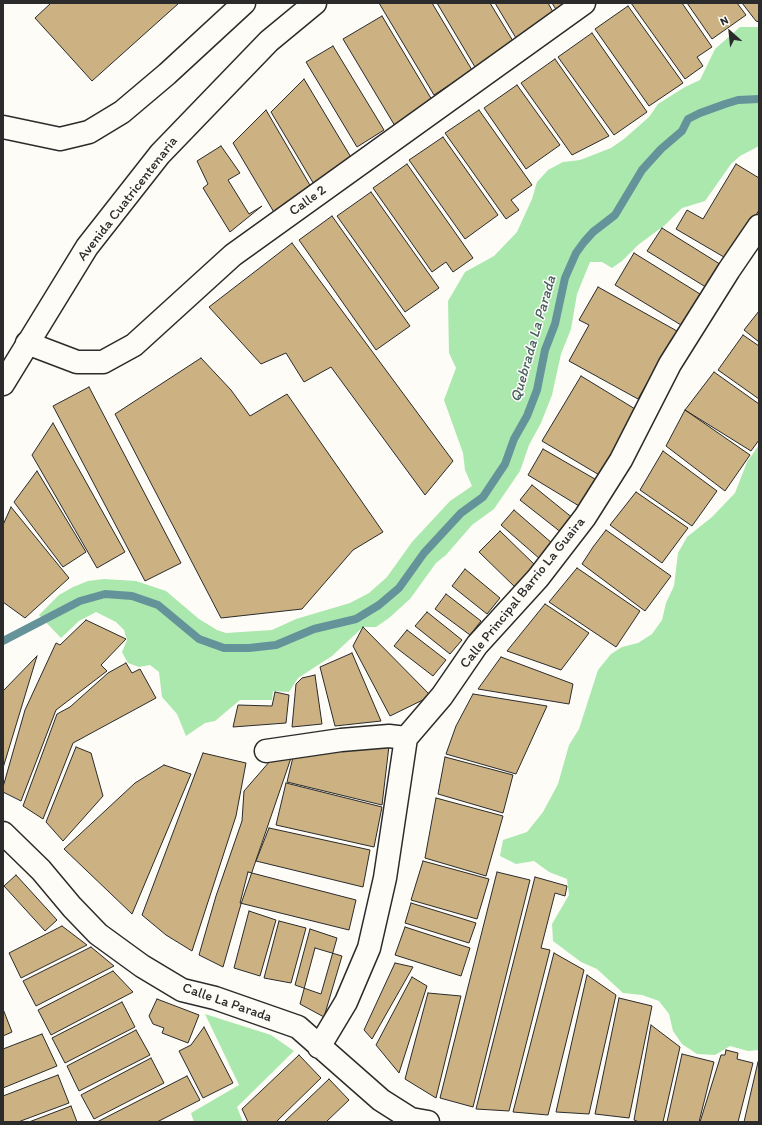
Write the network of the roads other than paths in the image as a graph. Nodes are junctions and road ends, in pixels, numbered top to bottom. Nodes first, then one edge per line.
1 (244, 3) edge
2 (315, 3) edge
3 (584, 3) edge
4 (3, 127) edge
5 (759, 226) edge
6 (27, 343) junction
7 (3, 384) edge
8 (406, 738) junction
9 (266, 751) dead end
10 (3, 833) edge
11 (319, 1047) junction
12 (428, 1122) edge

1 - 4 street
2 - 6 street, Avenida Cuatricentenaria
3 - 6 street, Calle 2
5 - 8 street, Calle Principal Barrio La Guaira
6 - 7 street, Avenida Cuatricentenaria
8 - 9 street
8 - 11 street
10 - 11 street, Calle La Parada
11 - 12 street, Calle La Parada

